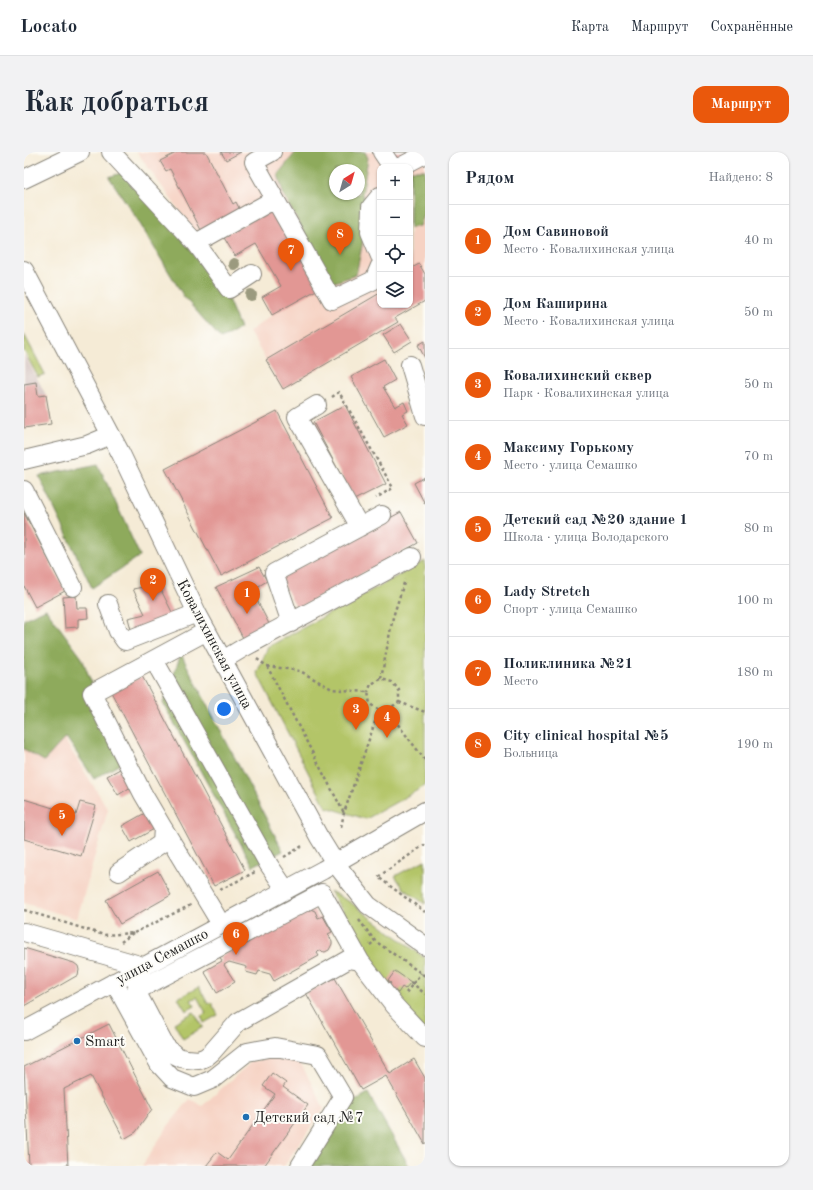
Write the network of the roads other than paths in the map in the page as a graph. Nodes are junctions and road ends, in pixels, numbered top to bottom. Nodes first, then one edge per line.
1 (80, 152) edge
2 (111, 152) edge
3 (272, 152) edge
4 (382, 152) edge
5 (425, 154) edge
6 (54, 158) edge
7 (390, 164) edge
8 (406, 164) edge
9 (24, 179) edge
10 (275, 199) junction
11 (377, 200) edge
12 (196, 243) junction
13 (377, 249) edge
14 (24, 270) edge
15 (377, 272) edge
16 (252, 274) dead end
17 (410, 365) dead end
18 (323, 402) road end
19 (425, 416) edge
20 (111, 435) junction
21 (24, 460) edge
22 (24, 490) edge
23 (376, 508) road end
24 (360, 527) junction
25 (412, 557) road end
26 (73, 587) dead end
27 (108, 604) dead end
28 (198, 613) junction
29 (291, 623) junction
30 (207, 631) junction
31 (154, 660) junction
32 (222, 660) junction
33 (425, 811) edge
34 (164, 828) junction
35 (335, 863) junction
36 (119, 872) dead end
37 (286, 890) junction
38 (222, 924) junction
39 (24, 932) edge
40 (425, 946) edge
41 (360, 961) junction
42 (143, 966) junction
43 (114, 982) junction
44 (136, 992) junction
45 (24, 1031) edge
46 (425, 1038) edge
47 (300, 1166) edge

1 - 6 street
2 - 12 street
3 - 10 street
4 - 7 street
5 - 8 street
6 - 9 street
10 - 12 street
10 - 15 street
11 - 13 street
12 - 16 street
14 - 20 street, Ковалихинская улица
17 - 19 street
18 - 24 street
20 - 21 street
20 - 28 street, Ковалихинская улица
22 - 26 street
23 - 24 street
24 - 29 street
25 - 29 street
27 - 28 street
28 - 30 street, Ковалихинская улица
29 - 32 street
30 - 31 street
30 - 32 street, Ковалихинская улица
31 - 34 street
31 - 37 street
32 - 35 street, Ковалихинская улица
33 - 35 street, улица Семашко
34 - 36 street
34 - 38 street
35 - 37 street, улица Семашко
35 - 40 street, Ковалихинская улица
37 - 38 street, улица Семашко
38 - 42 street, улица Семашко
39 - 42 street
41 - 44 street
41 - 44 street
41 - 46 street
42 - 43 street, улица Семашко
42 - 44 street
43 - 45 street, улица Семашко
43 - 47 street

